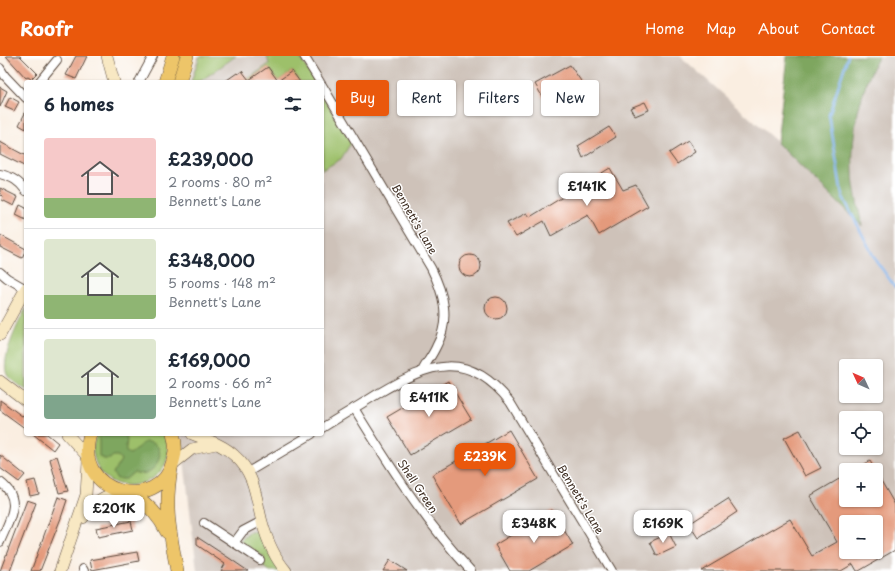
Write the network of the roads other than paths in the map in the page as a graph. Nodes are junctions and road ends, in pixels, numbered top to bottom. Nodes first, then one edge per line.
1 (107, 56) edge
2 (153, 56) edge
3 (173, 56) edge
4 (187, 56) edge
5 (304, 56) edge
6 (57, 60) dead end
7 (0, 68) edge
8 (41, 80) edge
9 (113, 80) edge
10 (140, 80) edge
11 (166, 80) edge
12 (180, 80) edge
13 (319, 80) edge
14 (324, 88) edge
15 (24, 96) edge
16 (0, 174) edge
17 (24, 189) edge
18 (0, 272) edge
19 (24, 288) edge
20 (24, 293) edge
21 (0, 335) edge
22 (422, 371) junction
23 (0, 382) edge
24 (24, 400) edge
25 (354, 408) junction
26 (324, 427) edge
27 (69, 436) edge
28 (90, 436) edge
29 (173, 436) edge
30 (197, 436) edge
31 (309, 436) edge
32 (217, 444) junction
33 (87, 457) junction
34 (172, 466) junction
35 (248, 472) junction
36 (0, 482) edge
37 (125, 493) junction
38 (262, 521) junction
39 (204, 523) dead end
40 (76, 528) junction
41 (171, 541) junction
42 (0, 542) edge
43 (234, 543) junction
44 (260, 560) dead end
45 (60, 571) edge
46 (177, 571) edge
47 (286, 571) edge
48 (471, 571) edge
49 (612, 571) edge

1 - 9 street
2 - 10 street
3 - 11 main road
4 - 12 main road
5 - 13 street
6 - 8 street
7 - 15 street
14 - 22 street, Bennett's Lane
16 - 17 street
18 - 19 street
20 - 21 street
22 - 25 street, Bennett's Lane
22 - 49 street, Bennett's Lane
23 - 24 street
25 - 26 street, Bennett's Lane
25 - 48 street, Shell Green
27 - 33 street
28 - 33 main road
29 - 34 main road
30 - 32 street
31 - 35 street
32 - 34 street
32 - 35 street
33 - 37 main road
33 - 40 street
34 - 37 main road
34 - 41 main road
35 - 38 street
36 - 42 street
37 - 40 street
37 - 41 main road
38 - 43 street
38 - 47 street
39 - 43 street
40 - 45 street
41 - 46 main road
43 - 44 street

